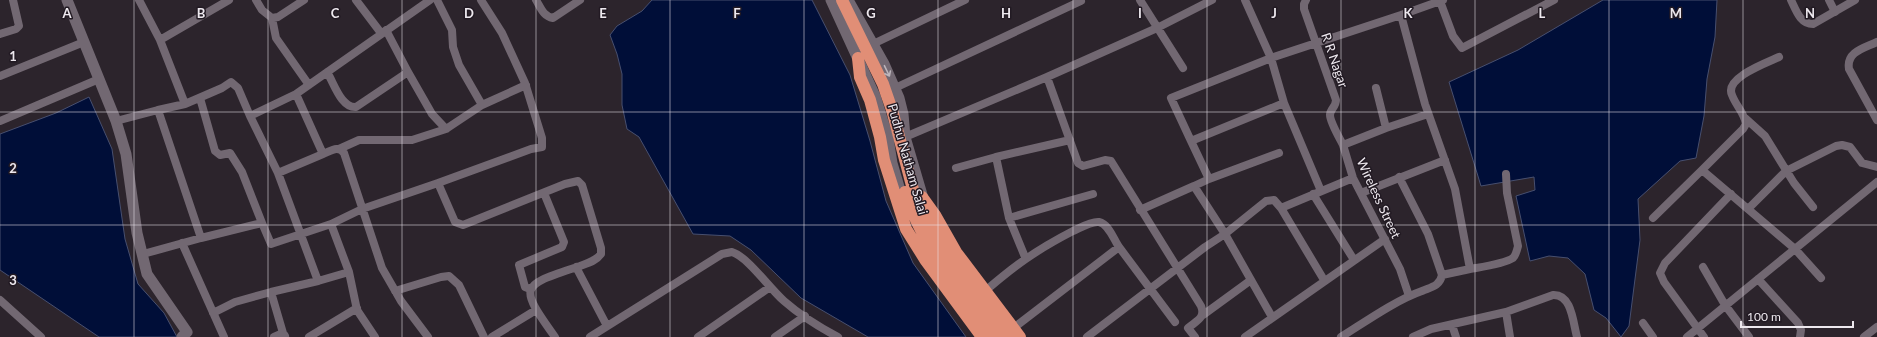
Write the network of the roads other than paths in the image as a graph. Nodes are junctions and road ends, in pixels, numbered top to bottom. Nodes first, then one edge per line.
1 (13, 0) edge
2 (67, 0) edge
3 (139, 0) edge
4 (229, 0) edge
5 (256, 0) edge
6 (304, 0) edge
7 (356, 0) edge
8 (430, 0) edge
9 (437, 0) edge
10 (481, 0) edge
11 (536, 0) edge
12 (580, 0) edge
13 (831, 0) edge
14 (834, 0) edge
15 (842, 0) edge
16 (848, 0) edge
17 (1081, 0) edge
18 (1140, 0) edge
19 (1212, 0) edge
20 (1245, 0) edge
21 (1554, 0) edge
22 (1791, 0) edge
23 (1829, 0) edge
24 (1855, 0) edge
25 (962, 1) edge
26 (1441, 1) edge
27 (1305, 2) edge
28 (214, 3) edge
29 (1835, 12) junction
30 (1401, 15) junction
31 (272, 18) junction
32 (1157, 28) junction
33 (383, 31) junction
34 (0, 34) edge
35 (160, 40) junction
36 (84, 42) junction
37 (1877, 42) edge
38 (873, 44) junction
39 (1317, 44) junction
40 (1779, 57) dead end
41 (858, 58) junction
42 (1271, 58) junction
43 (1183, 68) dead end
44 (327, 72) junction
45 (408, 72) junction
46 (0, 76) edge
47 (1047, 77) junction
48 (99, 79) junction
49 (309, 85) junction
50 (526, 85) junction
51 (895, 88) junction
52 (1376, 88) dead end
53 (296, 94) junction
54 (200, 98) junction
55 (1284, 103) junction
56 (185, 104) junction
57 (482, 105) junction
58 (158, 110) junction
59 (1428, 114) junction
60 (250, 116) junction
61 (1745, 118) junction
62 (1877, 120) edge
63 (0, 121) edge
64 (116, 122) junction
65 (1386, 128) junction
66 (446, 129) junction
67 (905, 135) junction
68 (1070, 140) junction
69 (1191, 141) junction
70 (1343, 146) junction
71 (339, 149) junction
72 (1279, 153) dead end
73 (323, 154) junction
74 (996, 157) junction
75 (1445, 160) junction
76 (1877, 167) edge
77 (956, 168) dead end
78 (1702, 170) junction
79 (1786, 171) junction
80 (278, 173) junction
81 (1506, 174) dead end
82 (1399, 177) junction
83 (1353, 178) junction
84 (1209, 179) junction
85 (1877, 182) edge
86 (438, 183) junction
87 (1194, 186) junction
88 (1321, 191) junction
89 (1361, 192) junction
90 (544, 193) junction
91 (1093, 194) dead end
92 (1313, 194) junction
93 (1731, 194) junction
94 (922, 197) junction
95 (1813, 207) dead end
96 (1281, 208) junction
97 (362, 209) junction
98 (1748, 209) junction
99 (1140, 210) junction
100 (1009, 218) junction
101 (1652, 218) dead end
102 (262, 223) junction
103 (331, 224) junction
104 (1225, 234) junction
105 (300, 235) junction
106 (201, 238) junction
107 (1385, 239) junction
108 (182, 243) junction
109 (1119, 248) junction
110 (1795, 249) junction
111 (142, 254) junction
112 (1025, 257) junction
113 (1354, 260) junction
114 (576, 267) junction
115 (1703, 267) dead end
116 (1176, 268) junction
117 (1470, 269) junction
118 (349, 272) junction
119 (1442, 275) junction
120 (1821, 278) dead end
121 (1758, 279) junction
122 (1251, 280) junction
123 (1324, 280) junction
124 (318, 281) junction
125 (770, 287) junction
126 (1150, 288) junction
127 (530, 289) junction
128 (395, 291) junction
129 (271, 292) junction
130 (983, 293) junction
131 (1409, 296) junction
132 (0, 300) edge
133 (1725, 305) junction
134 (357, 308) junction
135 (536, 310) junction
136 (213, 312) junction
137 (1506, 312) junction
138 (1203, 315) junction
139 (805, 316) junction
140 (1272, 317) junction
141 (1175, 322) dead end
142 (1643, 323) dead end
143 (1452, 325) junction
144 (607, 326) junction
145 (1877, 327) edge
146 (1698, 328) junction
147 (186, 335) edge
148 (284, 335) edge
149 (1014, 335) edge
150 (41, 337) edge
151 (224, 337) edge
152 (274, 337) edge
153 (309, 337) edge
154 (375, 337) edge
155 (428, 337) edge
156 (484, 337) edge
157 (492, 337) edge
158 (555, 337) edge
159 (590, 337) edge
160 (698, 337) edge
161 (775, 337) edge
162 (838, 337) edge
163 (982, 337) edge
164 (988, 337) edge
165 (994, 337) edge
166 (1087, 337) edge
167 (1195, 337) edge
168 (1245, 337) edge
169 (1341, 337) edge
170 (1413, 337) edge
171 (1456, 337) edge
172 (1510, 337) edge
173 (1577, 337) edge
174 (1653, 337) edge
175 (1687, 337) edge
176 (1704, 337) edge
177 (1748, 337) edge
178 (1800, 337) edge
179 (1864, 337) edge

1 - 34 street
2 - 36 main road
3 - 35 street
4 - 28 street
5 - 31 street
6 - 31 street
7 - 33 street
8 - 33 street
9 - 57 street
10 - 50 street
11 - 12 street
13 - 41 main road, Pudhu Natham Salai
14 - 165 highway
15 - 149 highway
16 - 38 main road, Pudhu Natham Salai
17 - 51 street
18 - 32 street
19 - 32 street
20 - 42 street
21 - 26 street
22 - 29 street
23 - 29 street
24 - 29 street
25 - 38 street
26 - 30 street
27 - 39 street, R R Nagar
28 - 35 street
30 - 39 street
30 - 59 street
31 - 49 street
32 - 43 street
32 - 47 street
33 - 44 street
33 - 45 street
35 - 56 street
36 - 46 street
36 - 48 main road
37 - 62 street
38 -> 51 main road, Pudhu Natham Salai
39 - 42 street
39 - 70 street, R R Nagar
40 - 61 street
41 - 163 highway
41 - 164 main road, Pudhu Natham Salai
42 - 55 street
42 - 69 street
44 - 45 street
44 - 49 street
45 - 66 street
47 - 67 street
47 - 68 street
48 - 63 street
48 - 64 main road
49 - 53 street
50 - 57 street
50 - 86 street
51 - 67 main road, Pudhu Natham Salai
52 - 65 street
53 - 60 street
53 - 73 street
54 - 56 street
54 - 60 street
54 - 102 street
55 - 69 street
55 - 88 street
56 - 58 street
57 - 66 street
58 - 64 street
58 - 106 street
59 - 65 street, Wireless Street
59 - 75 street
60 - 80 street
61 - 78 street
61 - 79 street
64 - 111 main road
65 - 70 street, Wireless Street
66 - 71 street
67 - 94 main road, Pudhu Natham Salai
68 - 74 street
68 - 99 street
69 - 84 street
70 - 83 street, Wireless Street
71 - 73 street
71 - 97 street
72 - 84 street
73 - 80 street
74 - 77 street
74 - 100 street
75 - 82 street
75 - 117 street
76 - 79 street
78 - 93 street
78 - 101 street
79 - 95 street
79 - 98 street
80 - 105 street
81 - 117 street
82 - 89 street
82 - 119 street
83 - 88 street
83 - 89 street, Wireless Street
84 - 87 street
85 - 110 street
86 - 90 street
86 - 97 street
87 - 99 street
87 - 104 street
88 - 92 street
89 - 107 street, Wireless Street
90 - 114 street
90 - 127 street
91 - 100 street
92 - 96 street
92 - 113 street
93 - 98 street
93 - 146 street
94 - 130 main road, Pudhu Natham Salai
94 - 149 highway
96 - 104 street
96 - 123 street
97 - 103 street
97 - 128 street
98 - 110 street
99 - 116 street
100 - 112 street
102 - 105 street
102 - 106 street
103 - 105 street
103 - 118 street
104 - 116 street
104 - 122 street
105 - 124 street
106 - 108 street
107 - 113 street
107 - 131 street, Wireless Street
108 - 111 street
108 - 136 street
109 - 112 street
109 - 126 street
109 - 149 street
110 - 120 street
110 - 121 street
111 - 147 main road
112 - 130 street
113 - 123 street
114 - 127 street
114 - 144 street
115 - 133 street
116 - 126 street
116 - 138 street
117 - 119 street
118 - 124 street
118 - 134 street
119 - 131 street
121 - 133 street
121 - 178 street
122 - 138 street
122 - 140 street
123 - 140 street
124 - 129 street
125 - 139 street
125 - 144 street
125 - 160 street
126 - 141 street
126 - 166 street
127 - 135 street
128 - 155 street
128 - 156 street
129 - 136 street
129 - 148 street
130 - 149 main road, Pudhu Natham Salai
131 - 169 street
132 - 150 street
133 - 146 street
133 - 177 street
134 - 153 street
134 - 154 street
135 - 157 street
135 - 158 street
136 - 151 street
137 - 143 street
137 - 172 street
137 - 173 street
138 - 167 street
139 - 161 street
139 - 162 street
140 - 168 street
142 - 174 street
143 - 170 street
143 - 171 street
144 - 159 street
145 - 179 street
146 - 175 street
146 - 176 street
148 - 152 street

